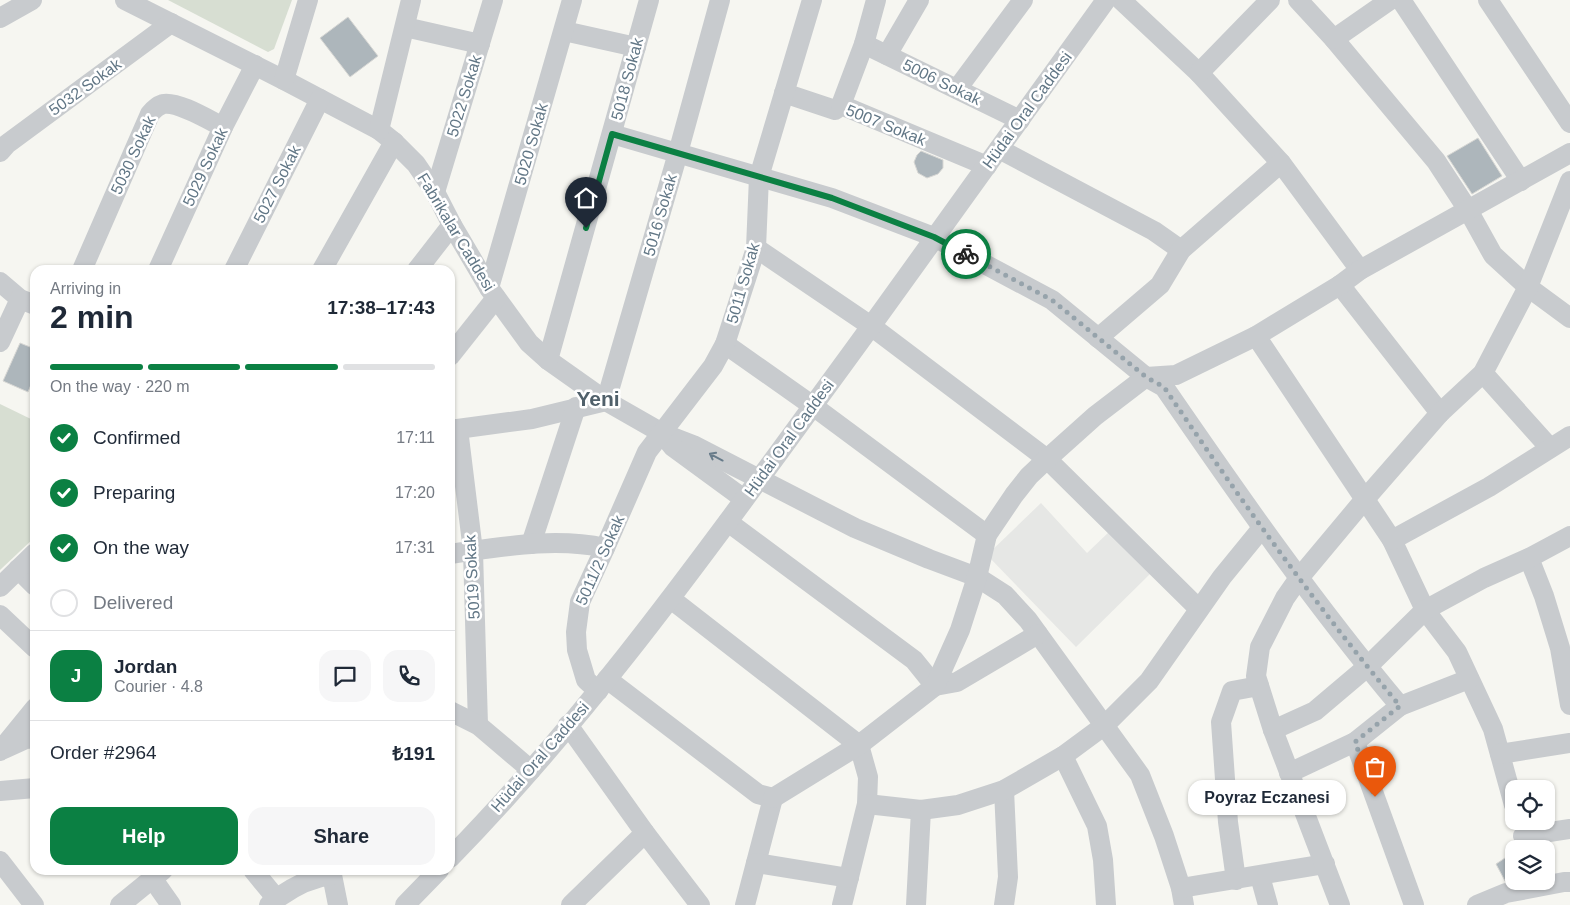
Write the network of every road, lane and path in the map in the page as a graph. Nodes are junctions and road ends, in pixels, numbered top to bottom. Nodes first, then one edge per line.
1 (32, 0) edge
2 (125, 0) edge
3 (308, 0) edge
4 (411, 0) edge
5 (494, 0) edge
6 (572, 0) edge
7 (648, 0) edge
8 (720, 0) edge
9 (812, 0) edge
10 (876, 0) edge
11 (919, 0) edge
12 (1023, 0) edge
13 (1106, 0) edge
14 (1121, 0) edge
15 (1270, 0) edge
16 (1298, 0) edge
17 (1390, 0) edge
18 (1401, 0) edge
19 (1488, 0) edge
20 (0, 18) edge
21 (171, 23) junction
22 (404, 27) junction
23 (564, 31) junction
24 (1334, 39) junction
25 (480, 44) junction
26 (864, 44) junction
27 (636, 47) junction
28 (887, 55) junction
29 (255, 65) junction
30 (1199, 73) junction
31 (284, 80) junction
32 (958, 89) junction
33 (784, 93) junction
34 (320, 99) junction
35 (842, 105) junction
36 (1020, 120) junction
37 (1570, 123) edge
38 (223, 127) junction
39 (612, 134) junction
40 (386, 136) junction
41 (2, 145) edge
42 (999, 149) junction
43 (678, 153) junction
44 (1570, 153) edge
45 (1281, 163) junction
46 (987, 166) junction
47 (759, 178) junction
48 (1521, 180) junction
49 (1570, 181) edge
50 (435, 192) junction
51 (1468, 210) junction
52 (452, 225) junction
53 (934, 237) junction
54 (756, 248) junction
55 (1181, 250) junction
56 (84, 265) edge
57 (160, 265) edge
58 (237, 265) edge
59 (324, 265) edge
60 (421, 265) edge
61 (1360, 270) junction
62 (0, 282) edge
63 (1340, 285) junction
64 (1528, 287) junction
65 (493, 293) junction
66 (28, 302) edge
67 (1570, 318) edge
68 (871, 326) junction
69 (1256, 336) junction
70 (1098, 338) junction
71 (0, 342) edge
72 (725, 344) junction
73 (455, 349) edge
74 (548, 360) junction
75 (1483, 373) junction
76 (1146, 377) junction
77 (606, 401) junction
78 (813, 406) junction
79 (576, 408) junction
80 (1440, 413) junction
81 (455, 429) edge
82 (662, 433) junction
83 (455, 435) edge
84 (1570, 436) edge
85 (1550, 448) junction
86 (1047, 459) junction
87 (759, 479) junction
88 (744, 499) junction
89 (1365, 499) junction
90 (728, 522) junction
91 (1262, 528) junction
92 (987, 535) junction
93 (1570, 536) edge
94 (1392, 540) junction
95 (531, 544) junction
96 (606, 548) junction
97 (473, 551) junction
98 (455, 553) edge
99 (30, 558) edge
100 (1529, 558) junction
101 (18, 569) junction
102 (977, 577) junction
103 (1299, 578) junction
104 (30, 581) edge
105 (0, 587) edge
106 (671, 599) junction
107 (1199, 608) junction
108 (1425, 610) junction
109 (0, 615) edge
110 (1038, 634) junction
111 (30, 643) edge
112 (1367, 667) junction
113 (1469, 679) junction
114 (602, 685) junction
115 (935, 686) junction
116 (1260, 686) junction
117 (1570, 705) edge
118 (1400, 706) junction
119 (30, 714) edge
120 (455, 714) edge
121 (478, 725) junction
122 (568, 725) junction
123 (1105, 725) junction
124 (1272, 730) junction
125 (30, 739) edge
126 (1355, 742) junction
127 (1570, 743) edge
128 (859, 745) junction
129 (0, 750) edge
130 (1500, 754) junction
131 (1063, 756) junction
132 (531, 770) junction
133 (1289, 773) junction
134 (1507, 780) edge
135 (30, 788) edge
136 (1004, 790) junction
137 (0, 791) edge
138 (773, 798) junction
139 (867, 804) junction
140 (921, 810) junction
141 (1570, 829) edge
142 (645, 833) junction
143 (1522, 835) edge
144 (455, 844) edge
145 (0, 861) edge
146 (756, 863) junction
147 (1324, 864) junction
148 (156, 875) edge
149 (157, 875) edge
150 (256, 875) edge
151 (324, 875) edge
152 (331, 875) edge
153 (434, 875) edge
154 (1260, 876) junction
155 (849, 878) junction
156 (1236, 880) junction
157 (1570, 882) edge
158 (1532, 891) edge
159 (1182, 897) edge
160 (273, 902) edge
161 (34, 905) edge
162 (120, 905) edge
163 (171, 905) edge
164 (338, 905) edge
165 (405, 905) edge
166 (571, 905) edge
167 (700, 905) edge
168 (744, 905) edge
169 (842, 905) edge
170 (916, 905) edge
171 (1004, 905) edge
172 (1106, 905) edge
173 (1268, 905) edge
174 (1340, 905) edge
175 (1414, 905) edge
176 (1477, 905) edge

1 - 20 street
2 - 21 street, Fabrikalar Caddesi
3 - 31 street
4 - 22 street
5 - 25 street, 5022 Sokak
6 - 23 street, 5020 Sokak
7 - 27 street, 5018 Sokak
8 - 43 street, 5016 Sokak
9 - 33 street, 5011 Sokak
10 - 26 street
11 - 28 street
12 - 32 street
13 - 36 street, Hüdai Oral Caddesi
14 - 30 street
15 - 30 street
16 - 24 street
17 - 24 street
18 - 48 street
19 - 37 street
21 - 29 street, Fabrikalar Caddesi
21 - 41 street, 5032 Sokak
22 - 25 street
22 - 40 street
23 - 27 street
23 - 65 street, 5020 Sokak
24 - 51 street
25 - 50 street, 5022 Sokak
26 - 28 street, 5006 Sokak
26 - 35 street
27 - 39 street, 5018 Sokak
28 - 32 street, 5006 Sokak
29 - 31 street, Fabrikalar Caddesi
29 - 38 street, 5029 Sokak
30 - 45 street
31 - 34 street, Fabrikalar Caddesi
32 - 36 street, 5006 Sokak
33 - 35 street, 5007 Sokak
33 - 47 street, 5011 Sokak
34 - 40 street, Fabrikalar Caddesi
34 - 58 street, 5027 Sokak
35 - 46 street, 5007 Sokak
36 - 42 street, Hüdai Oral Caddesi
38 - 56 street, 5030 Sokak
38 - 57 street, 5029 Sokak
39 - 43 street
39 - 74 street, 5018 Sokak
40 - 50 street, Fabrikalar Caddesi
40 - 59 street
42 - 46 street, Hüdai Oral Caddesi
42 - 55 street
43 - 47 street
43 - 77 street, 5016 Sokak
44 - 48 street
45 - 55 street
45 - 61 street
46 - 53 street, Hüdai Oral Caddesi
47 - 53 street
47 - 54 street, 5011 Sokak
48 - 51 street
49 - 64 street
50 - 52 street, Fabrikalar Caddesi
51 - 61 street
51 - 64 street
52 - 60 street
52 - 65 street, Fabrikalar Caddesi
53 - 68 street, Hüdai Oral Caddesi
53 - 70 street
54 - 68 street
54 - 72 street, 5011 Sokak
55 - 70 street
61 - 63 street
62 - 66 street
63 - 69 street
63 - 80 street
64 - 67 street
64 - 75 street
65 - 73 street
65 - 74 street, Fabrikalar Caddesi
66 - 71 street
68 - 78 street, Hüdai Oral Caddesi
68 - 86 street
69 - 76 street
69 - 89 street
70 - 76 street
72 - 78 street
72 - 82 street, 5011 Sokak
74 - 77 street, Fabrikalar Caddesi
75 - 80 street
75 - 85 street
76 - 86 street
76 - 91 street
77 - 79 street
77 - 82 street, Fabrikalar Caddesi
78 - 87 street, Hüdai Oral Caddesi
78 - 92 street
79 - 81 street
79 - 95 street
80 - 89 street
87 -> 82 street, Fabrikalar Caddesi
82 - 88 street, Fabrikalar Caddesi
82 - 96 street, 5011/2 Sokak
83 - 97 street, 5019 Sokak
84 - 85 street
85 - 94 street
86 - 92 street
86 - 107 street
87 - 88 street, Hüdai Oral Caddesi
87 - 102 street, Fabrikalar Caddesi
88 - 90 street, Hüdai Oral Caddesi
89 - 94 street
89 - 103 street
90 - 106 street, Hüdai Oral Caddesi
90 - 115 street
91 - 103 street
91 - 107 street
92 - 102 street
93 - 100 street
94 - 108 street
95 - 96 street
95 - 97 street
96 - 114 street, 5011/2 Sokak
97 - 98 street
97 - 121 street, 5019 Sokak
99 - 101 street
100 - 108 street
100 - 117 street
101 - 104 street
101 - 105 street
102 - 110 street, Fabrikalar Caddesi
102 - 115 street
103 - 112 street
103 - 116 street
106 - 114 street, Hüdai Oral Caddesi
106 - 128 street
107 - 123 street
108 - 112 street
108 - 113 street
109 - 111 street
110 - 115 street
110 - 123 street, Fabrikalar Caddesi
112 - 118 street
112 - 124 street
113 - 118 street
113 - 130 street
114 - 122 street, Hüdai Oral Caddesi
114 - 138 street, 5011/2 Sokak
115 - 128 street
116 - 124 street
116 - 156 street
118 - 126 street
119 - 129 street
120 - 121 street
121 - 132 street
122 - 132 street, Hüdai Oral Caddesi
122 - 142 street
123 - 131 street
123 - 159 street, Fabrikalar Caddesi
124 - 133 street
125 - 129 street
126 - 133 street
126 - 175 street
127 - 130 street
128 - 138 street
128 - 139 street
130 - 134 street
131 - 136 street
131 - 172 street
132 - 144 street, Hüdai Oral Caddesi
133 - 147 street
135 - 137 street
136 - 140 street
136 - 171 street
138 - 146 street
139 - 140 street
139 - 155 street
140 - 170 street
141 - 143 street
142 - 166 street
142 - 167 street
145 - 161 street
146 - 155 street
146 - 168 street
147 - 154 street
147 - 174 street
148 - 162 street
149 - 163 street
150 - 160 street
151 - 160 street
152 - 164 street
153 - 165 street
154 - 156 street
154 - 173 street
155 - 169 street
156 - 159 street
157 - 158 street
158 - 176 street

